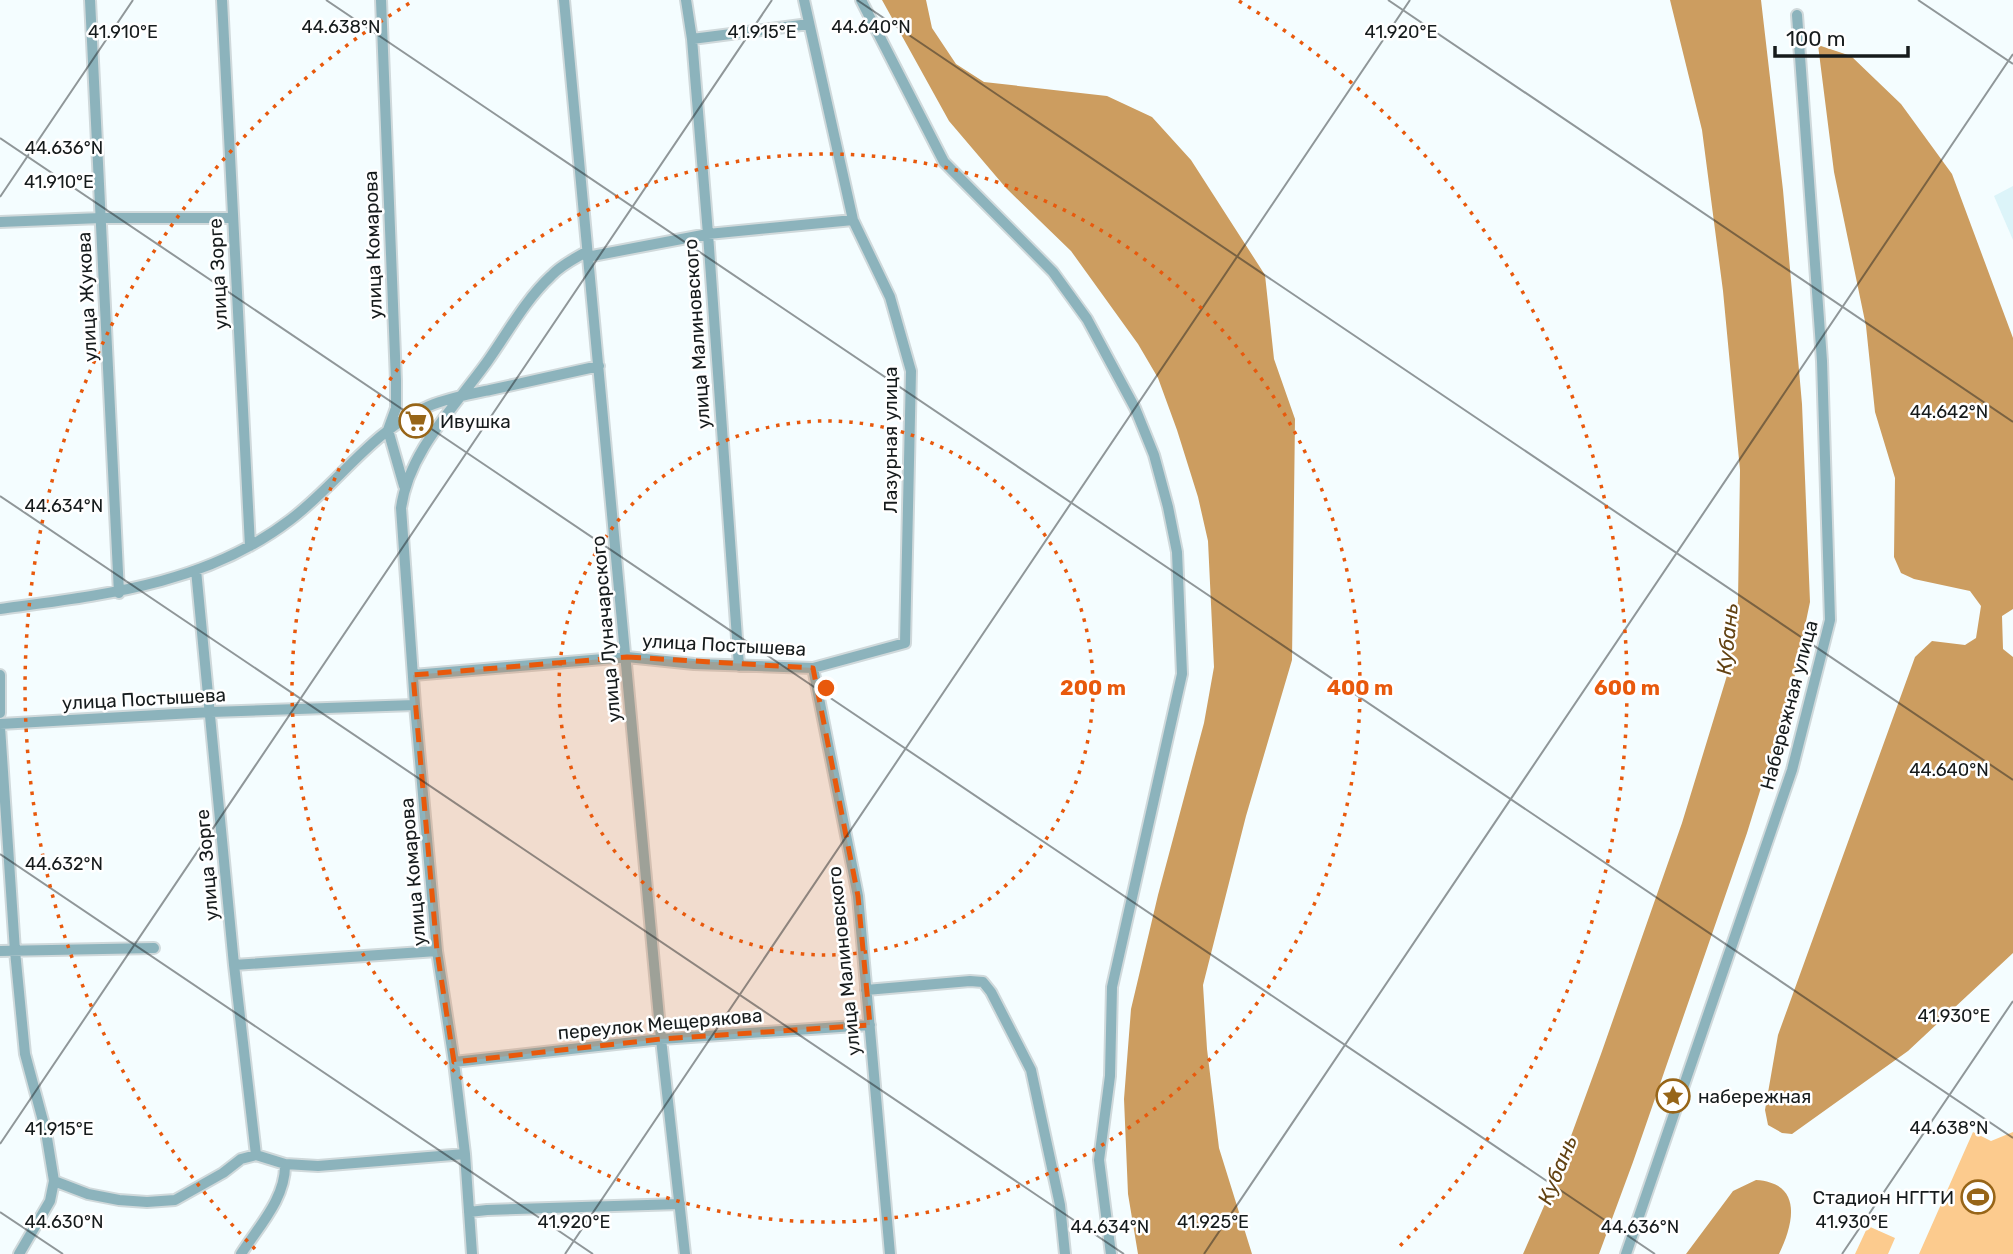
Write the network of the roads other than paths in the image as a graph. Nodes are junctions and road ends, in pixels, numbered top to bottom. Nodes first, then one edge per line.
1 (90, 0) edge
2 (222, 0) edge
3 (381, 0) edge
4 (564, 0) edge
5 (686, 0) edge
6 (804, 0) edge
7 (861, 0) edge
8 (1797, 15) dead end
9 (808, 24) junction
10 (692, 39) junction
11 (100, 218) junction
12 (232, 218) junction
13 (853, 220) junction
14 (0, 222) edge
15 (708, 234) junction
16 (587, 254) junction
17 (599, 366) junction
18 (463, 396) junction
19 (388, 430) junction
20 (404, 486) junction
21 (250, 547) junction
22 (196, 570) junction
23 (119, 593) junction
24 (0, 609) edge
25 (905, 643) joint
26 (627, 657) junction
27 (739, 666) junction
28 (813, 667) junction
29 (0, 675) edge
30 (413, 675) junction
31 (415, 705) junction
32 (211, 712) junction
33 (0, 713) edge
34 (0, 725) edge
35 (154, 948) dead end
36 (0, 951) edge
37 (15, 951) junction
38 (438, 951) junction
39 (234, 965) junction
40 (866, 990) junction
41 (870, 1026) junction
42 (661, 1039) junction
43 (454, 1062) junction
44 (465, 1154) junction
45 (256, 1155) junction
46 (285, 1164) junction
47 (58, 1182) junction
48 (680, 1204) junction
49 (469, 1212) junction
50 (19, 1254) edge
51 (241, 1254) edge
52 (472, 1254) edge
53 (685, 1254) edge
54 (890, 1254) edge
55 (1065, 1254) edge
56 (1111, 1254) edge
57 (1626, 1254) edge

1 - 11 street, улица Жукова
2 - 12 street, улица Зорге
3 - 19 street, улица Комарова
4 - 16 street, улица Луначарского
5 - 10 street, улица Малиновского
6 - 9 street, Лазурная улица
7 - 56 street
8 - 57 street, Набережная улица
9 - 10 street
9 - 13 street, Лазурная улица
10 - 15 street, улица Малиновского
11 - 12 street
11 - 14 street
11 - 23 street, улица Жукова
12 - 21 street, улица Зорге
13 - 15 street
13 - 25 street, Лазурная улица
15 - 16 street
15 - 27 street, улица Малиновского
16 - 17 street, улица Луначарского
16 - 18 street, улица Комарова
17 - 18 street
17 - 26 street, улица Луначарского
18 - 19 street
18 - 20 street, улица Комарова
19 - 20 street, улица Комарова
19 - 21 street
20 - 30 street, улица Комарова
21 - 22 street
22 - 23 street
22 - 32 street, улица Зорге
23 - 24 street
25 - 28 street, улица Постышева
26 - 27 street, улица Постышева
26 - 30 street, улица Постышева
26 - 42 street, улица Луначарского
27 - 28 street, улица Постышева
28 - 40 street, улица Малиновского
29 - 33 street
30 - 31 street, улица Комарова
31 - 32 street, улица Постышева
31 - 38 street, улица Комарова
32 - 34 street, улица Постышева
32 - 39 street, улица Зорге
34 - 37 street
35 - 37 street
36 - 37 street
37 - 47 street
38 - 39 street
38 - 43 street, улица Комарова
39 - 45 street, улица Зорге
40 - 41 street, улица Малиновского
40 - 55 street
41 - 42 street, переулок Мещерякова
41 - 54 street, улица Малиновского
42 - 43 street, переулок Мещерякова
42 - 48 street, улица Луначарского
43 - 44 street, улица Комарова
44 - 46 street
44 - 49 street, улица Комарова
45 - 46 street
45 - 47 street
46 - 51 street
47 - 50 street
48 - 49 street
48 - 53 street, улица Луначарского
49 - 52 street, улица Комарова

